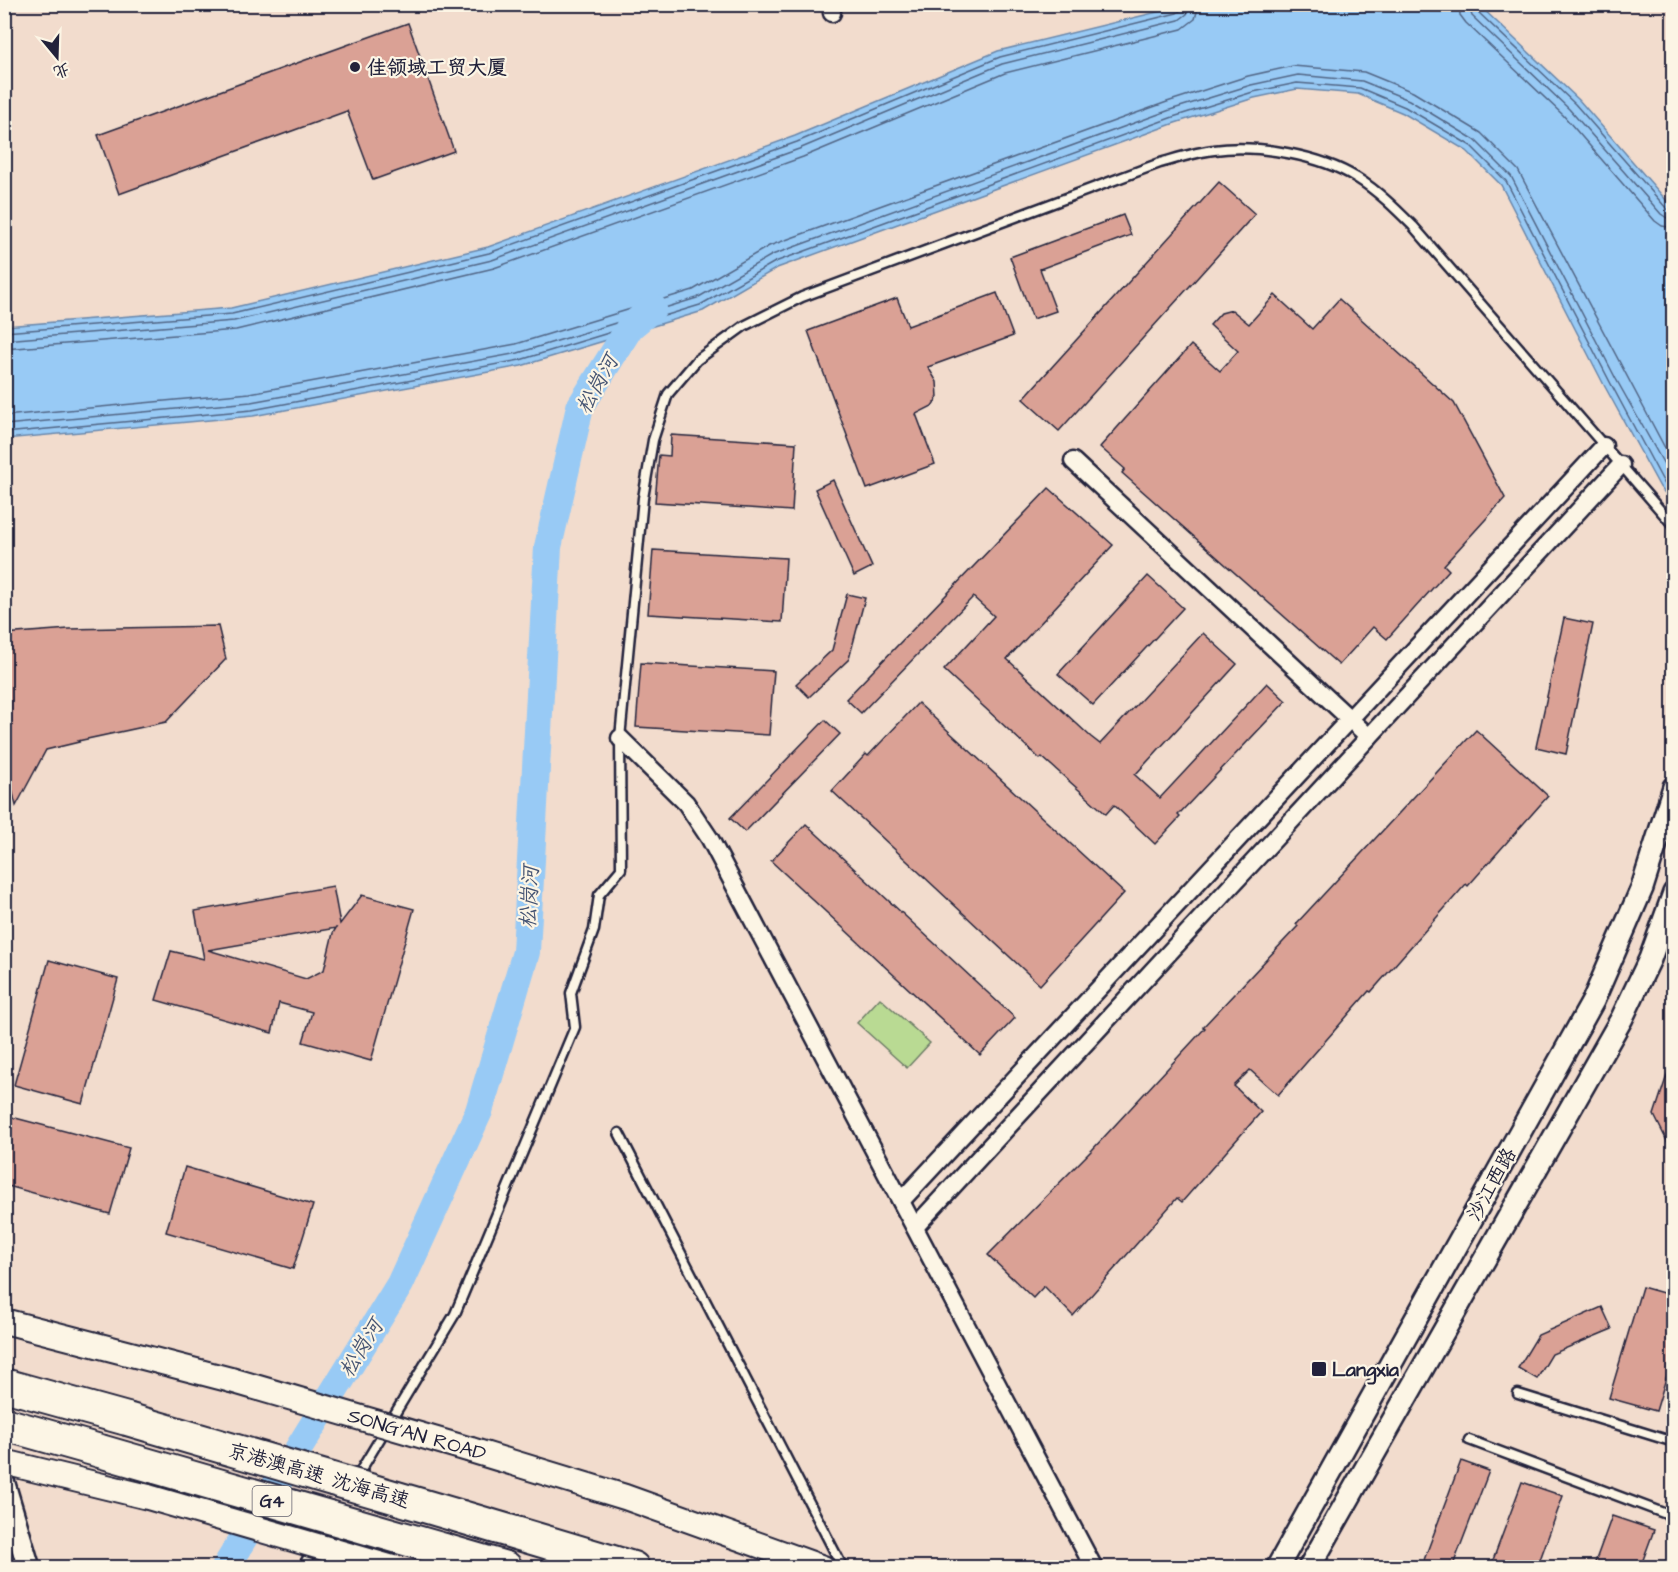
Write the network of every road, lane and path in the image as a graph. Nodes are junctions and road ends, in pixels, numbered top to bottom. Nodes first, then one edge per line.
1 (1604, 446) junction
2 (1073, 461) dead end
3 (1621, 465) junction
4 (1674, 526) edge
5 (1350, 719) junction
6 (1369, 736) junction
7 (620, 738) junction
8 (1674, 787) edge
9 (1673, 896) edge
10 (619, 1133) dead end
11 (901, 1201) junction
12 (915, 1227) junction
13 (4, 1321) edge
14 (4, 1385) edge
15 (1518, 1394) dead end
16 (4, 1424) edge
17 (1469, 1440) dead end
18 (1674, 1442) edge
19 (4, 1462) edge
20 (4, 1484) edge
21 (345, 1497) dead end
22 (339, 1507) dead end
23 (1674, 1517) edge
24 (29, 1568) edge
25 (302, 1568) edge
26 (393, 1568) edge
27 (506, 1568) edge
28 (633, 1568) edge
29 (824, 1568) edge
30 (843, 1568) edge
31 (1094, 1568) edge
32 (1277, 1568) edge
33 (1309, 1568) edge

1 - 3 lane
1 - 5 street
1 - 7 lane
2 - 5 street
3 - 4 lane
3 - 6 street
5 - 6 street
5 - 11 street
6 - 12 street
7 - 11 street
7 - 21 lane
8 - 32 street, 沙江西路
9 - 33 street, 沙江西路
10 - 30 lane
11 - 12 street
12 - 31 street
13 - 29 main road, SONG'AN ROAD, bridge
14 - 28 highway, 京港澳高速 沈海高速 / G4, bridge
15 - 18 lane
16 - 27 highway, 京港澳高速 沈海高速 / G4, bridge
17 - 23 lane
19 - 26 main road, bridge
20 - 24 street
22 - 25 lane

